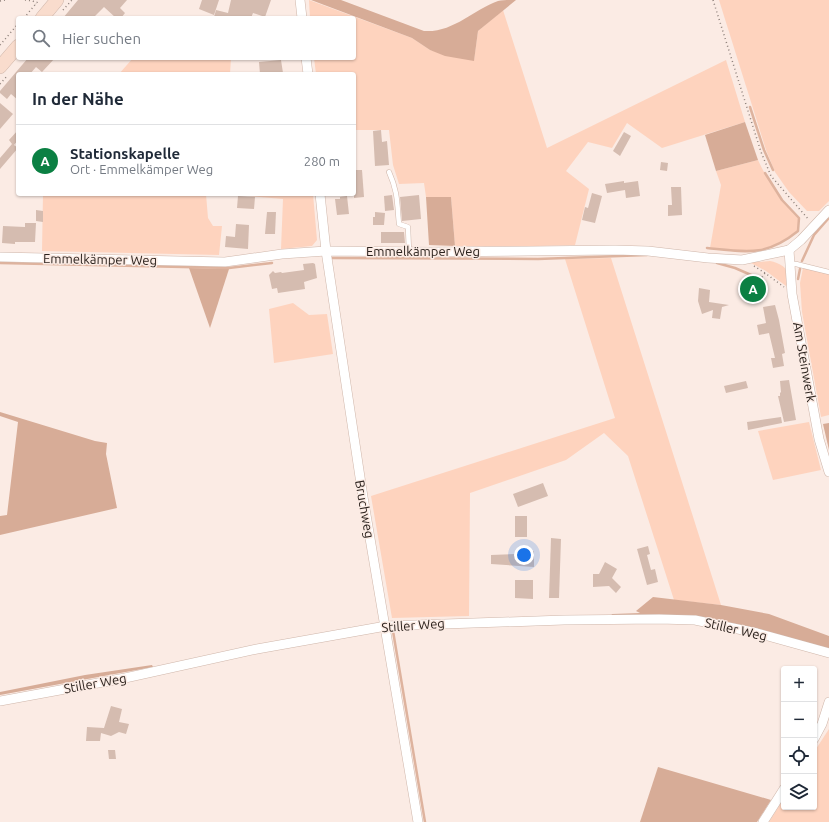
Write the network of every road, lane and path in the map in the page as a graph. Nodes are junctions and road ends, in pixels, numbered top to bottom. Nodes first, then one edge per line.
1 (5, 0) edge
2 (25, 0) edge
3 (39, 0) edge
4 (72, 0) edge
5 (300, 0) edge
6 (713, 0) edge
7 (0, 1) edge
8 (36, 4) junction
9 (60, 6) edge
10 (26, 16) edge
11 (45, 16) edge
12 (302, 16) edge
13 (16, 26) edge
14 (0, 45) edge
15 (16, 48) edge
16 (306, 60) edge
17 (0, 67) edge
18 (308, 72) edge
19 (389, 172) dead end
20 (320, 196) edge
21 (829, 210) edge
22 (813, 226) junction
23 (789, 250) junction
24 (326, 251) junction
25 (409, 252) junction
26 (0, 257) edge
27 (742, 260) junction
28 (791, 264) junction
29 (829, 272) edge
30 (765, 273) junction
31 (755, 287) dead end
32 (792, 294) junction
33 (829, 472) edge
34 (386, 626) junction
35 (829, 653) edge
36 (0, 701) edge
37 (829, 702) edge
38 (815, 738) edge
39 (781, 793) edge
40 (418, 822) edge
41 (763, 822) edge

1 - 7 path
2 - 8 path
3 - 8 path
4 - 9 path
5 - 12 street
6 - 22 path
8 - 10 path
9 - 11 main road
13 - 14 path
15 - 17 main road
16 - 18 street
19 - 25 lane
20 - 24 street, Bruchweg
21 - 22 street
22 - 23 street
23 - 27 street, Emmelkämper Weg
23 - 28 street, Am Steinwerk
24 - 25 street, Emmelkämper Weg
24 - 26 street, Emmelkämper Weg
24 - 34 street, Bruchweg
25 - 27 street, Emmelkämper Weg
27 - 30 path
28 - 29 lane
28 - 32 street, Am Steinwerk
30 - 31 path
30 - 32 path
32 - 33 street, Am Steinwerk
34 - 35 street, Stiller Weg
34 - 36 street, Stiller Weg
34 - 40 street, Bruchweg
37 - 38 street
39 - 41 street

